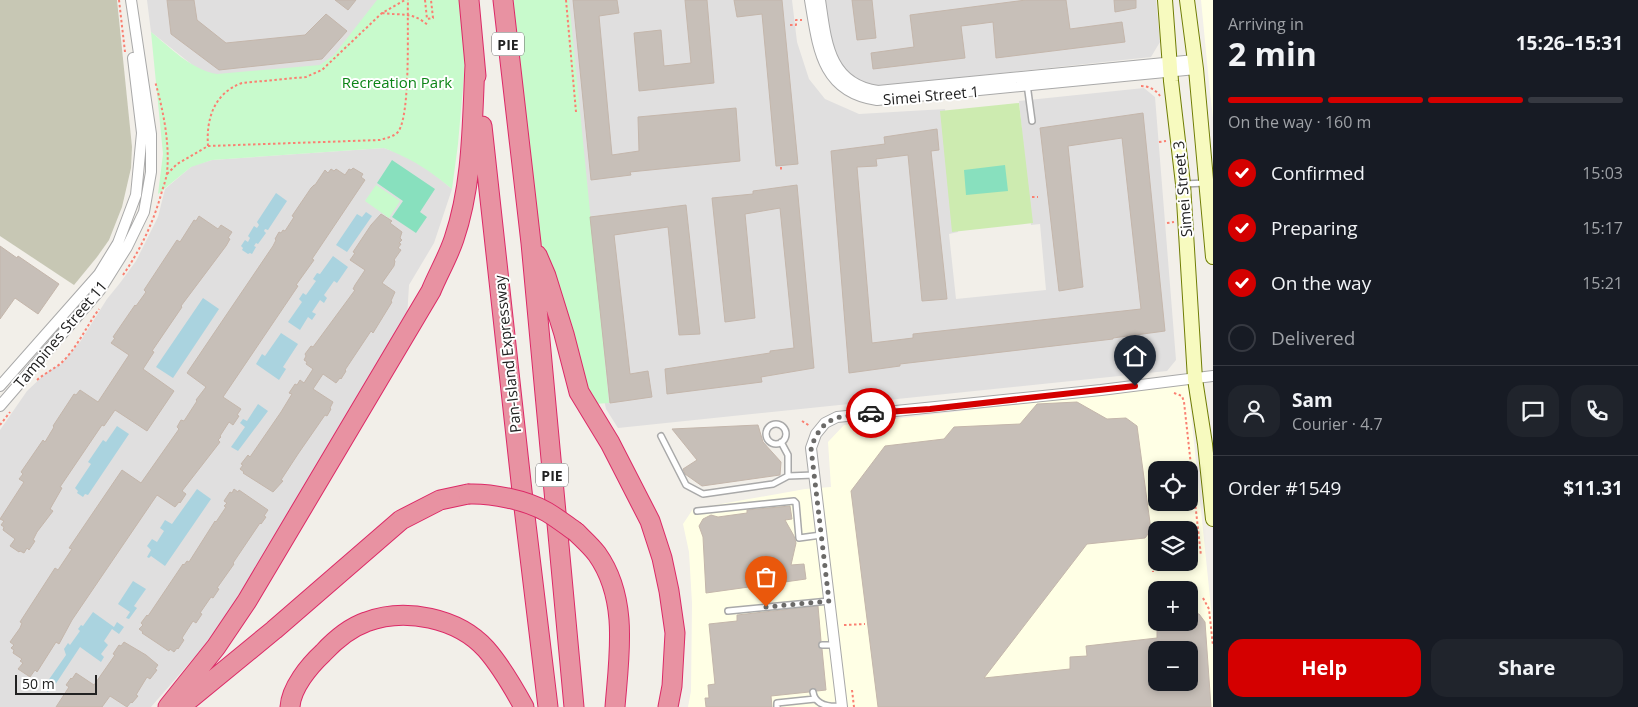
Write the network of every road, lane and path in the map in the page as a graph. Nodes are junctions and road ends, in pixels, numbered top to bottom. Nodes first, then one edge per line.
1 (119, 0) edge
2 (125, 0) edge
3 (131, 0) edge
4 (406, 0) edge
5 (426, 0) edge
6 (431, 0) edge
7 (469, 0) edge
8 (503, 0) edge
9 (566, 0) edge
10 (810, 0) edge
11 (820, 0) edge
12 (1165, 0) edge
13 (1187, 0) edge
14 (382, 13) junction
15 (407, 14) junction
16 (804, 24) dead end
17 (790, 25) dead end
18 (429, 26) dead end
19 (125, 53) dead end
20 (475, 65) junction
21 (1195, 65) junction
22 (1170, 68) junction
23 (1027, 82) junction
24 (576, 112) dead end
25 (1032, 121) dead end
26 (1166, 141) dead end
27 (1159, 142) dead end
28 (208, 146) junction
29 (781, 167) dead end
30 (781, 171) dead end
31 (167, 174) dead end
32 (1210, 182) edge
33 (1183, 184) junction
34 (1032, 197) dead end
35 (1038, 197) dead end
36 (531, 243) junction
37 (122, 245) junction
38 (1213, 257) edge
39 (1213, 376) edge
40 (1195, 379) junction
41 (0, 386) edge
42 (1168, 392) dead end
43 (0, 406) edge
44 (802, 421) dead end
45 (815, 423) dead end
46 (807, 424) dead end
47 (809, 432) dead end
48 (661, 436) dead end
49 (1209, 438) edge
50 (781, 442) junction
51 (814, 474) junction
52 (788, 476) junction
53 (697, 511) dead end
54 (1213, 519) edge
55 (821, 535) junction
56 (1201, 556) dead end
57 (1203, 598) dead end
58 (829, 601) junction
59 (728, 611) dead end
60 (865, 624) dead end
61 (841, 626) dead end
62 (822, 645) dead end
63 (834, 645) junction
64 (1213, 646) edge
65 (813, 692) dead end
66 (816, 699) junction
67 (842, 706) edge
68 (168, 707) edge
69 (180, 707) edge
70 (290, 707) edge
71 (524, 707) edge
72 (548, 707) edge
73 (574, 707) edge
74 (615, 707) edge
75 (668, 707) edge
76 (777, 707) edge

1 - 19 path
2 - 37 street, Tampines Street 11
3 - 37 street, Tampines Street 11
4 - 14 path
4 - 15 path
5 - 6 path
7 - 20 highway, Pan-Island Expressway / PIE
8 - 36 highway, PIE
9 - 24 path
10 - 23 street, Simei Street 1
11 - 23 street, Simei Street 1
12 - 22 main road, Simei Street 3
13 - 21 main road, Simei Street 3
14 - 15 path
14 - 28 path
15 - 18 path
15 - 28 path
16 - 17 path
20 - 68 highway
20 - 72 highway, Pan-Island Expressway / PIE
21 - 22 street, Simei Street 1
21 - 32 main road, Simei Street 3
22 - 23 street, Simei Street 1
22 - 33 main road, Simei Street 3
23 - 25 lane
26 - 27 path
28 - 31 path
29 - 30 path
32 - 33 lane
32 - 38 main road, Simei Street 3
33 - 40 main road, Simei Street 3
34 - 35 path
36 - 73 highway, PIE
36 - 75 highway
37 - 41 street, Tampines Street 11
37 - 43 street, Tampines Street 11
39 - 40 street
40 - 49 main road, Simei Street 3
40 - 51 street
42 - 56 path
44 - 46 path
45 - 47 path
48 - 52 lane
49 - 54 main road, Simei Street 3
50 - 50 lane
50 - 52 lane
51 - 52 lane
51 - 55 street
53 - 55 lane
55 - 58 street
57 - 64 path
58 - 59 lane
58 - 63 street
60 - 61 path
62 - 63 lane
63 - 67 street
65 - 66 lane
66 - 67 lane
66 - 76 lane
69 - 74 highway, bridge
70 - 71 highway

